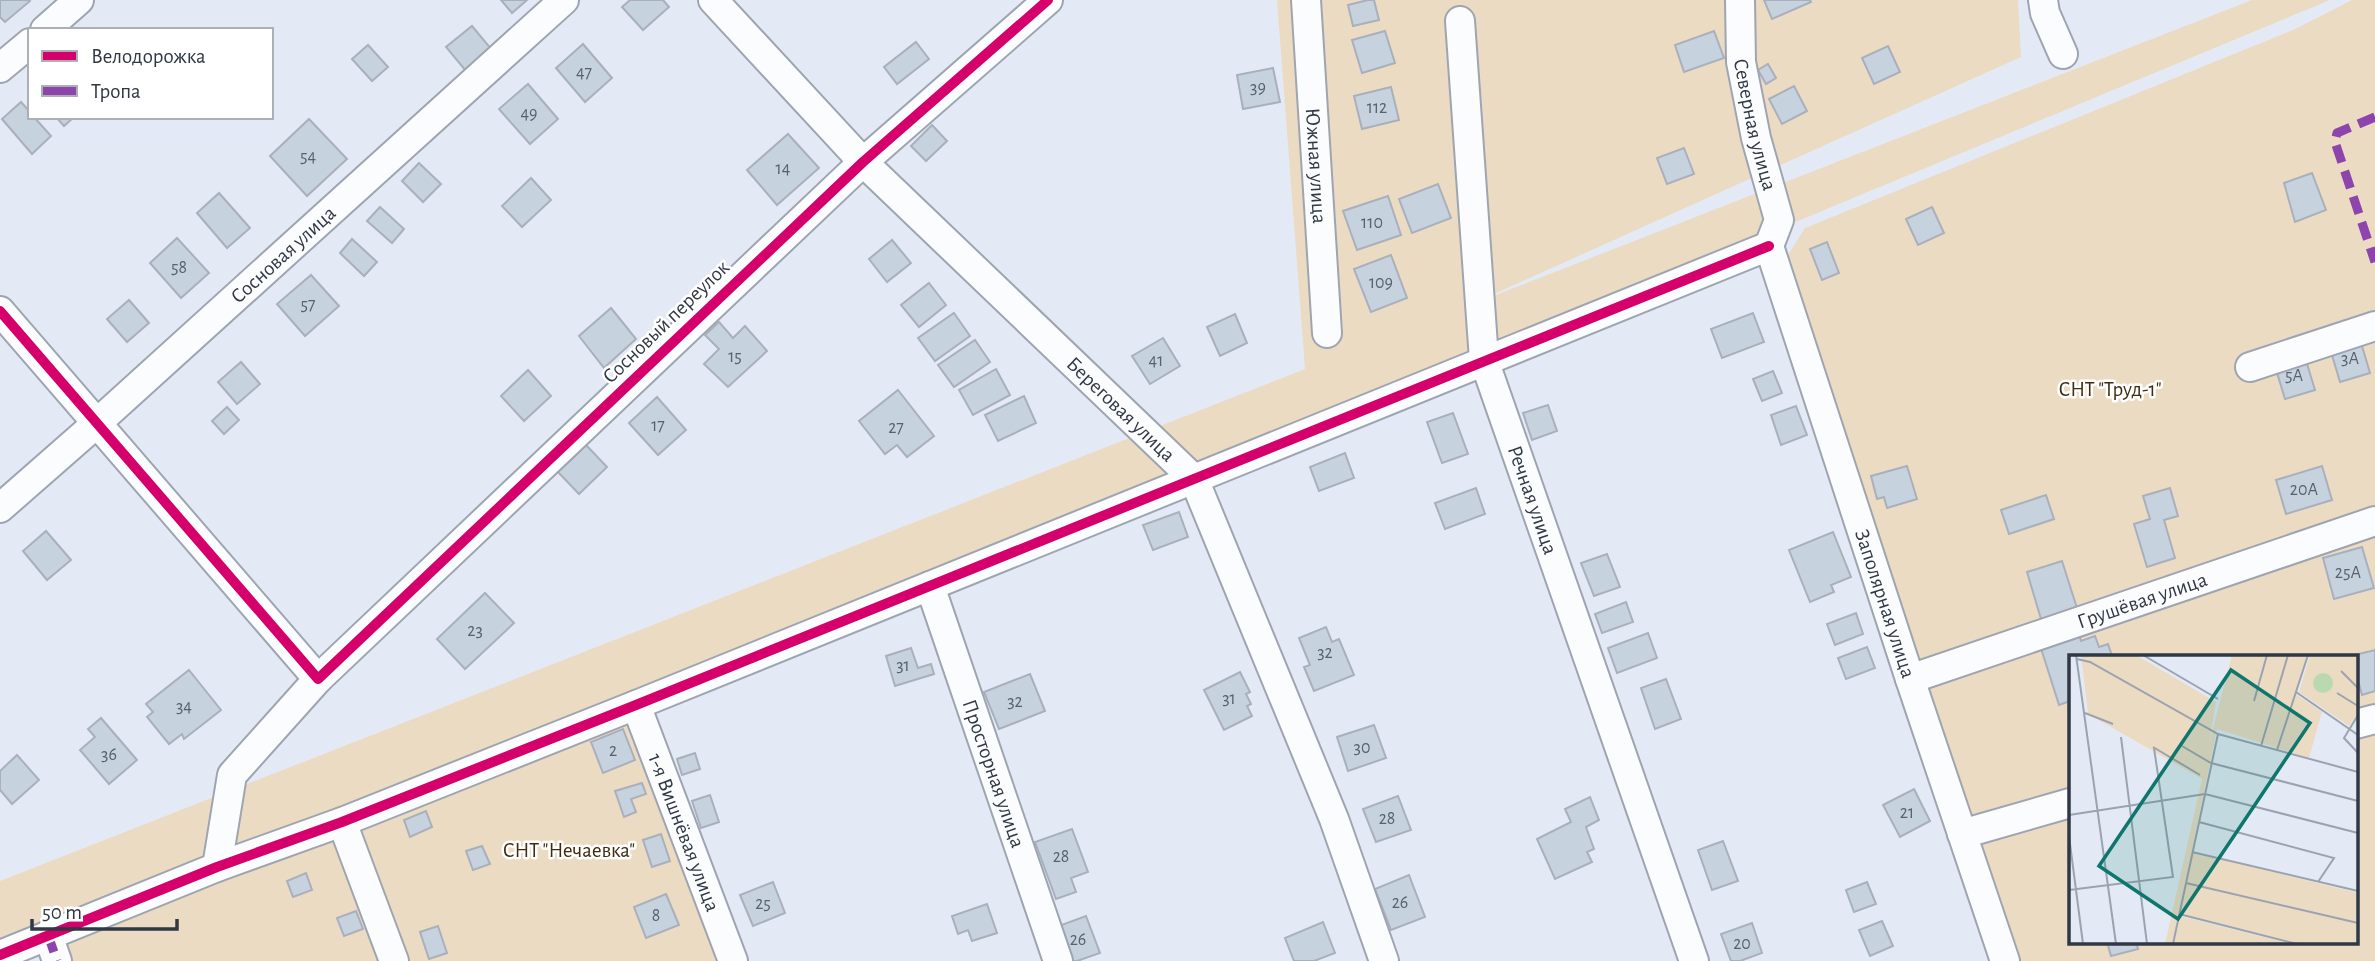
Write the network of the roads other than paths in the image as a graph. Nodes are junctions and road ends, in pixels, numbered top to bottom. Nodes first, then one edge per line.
1 (79, 0) edge
2 (564, 0) edge
3 (713, 0) edge
4 (1048, 0) edge
5 (1306, 0) edge
6 (1740, 0) edge
7 (2043, 0) edge
8 (1460, 21) dead end
9 (47, 28) edge
10 (28, 45) edge
11 (2063, 54) dead end
12 (0, 68) edge
13 (863, 162) junction
14 (1769, 246) junction
15 (0, 311) edge
16 (2375, 326) edge
17 (1327, 333) dead end
18 (1484, 360) junction
19 (2250, 367) dead end
20 (97, 423) junction
21 (1194, 479) junction
22 (0, 508) edge
23 (2375, 521) edge
24 (930, 586) junction
25 (318, 679) junction
26 (1910, 679) junction
27 (636, 705) junction
28 (2375, 719) edge
29 (2358, 723) edge
30 (2069, 803) edge
31 (342, 822) junction
32 (1962, 834) junction
33 (217, 867) junction
34 (48, 935) junction
35 (0, 955) edge
36 (57, 961) edge
37 (394, 961) edge
38 (733, 961) edge
39 (1058, 961) edge
40 (1384, 961) edge
41 (1694, 961) edge
42 (2006, 961) edge

1 - 9 street
2 - 20 street, Сосновая улица
3 - 13 street, Береговая улица
4 - 13 street, Сосновый переулок
5 - 17 street, Южная улица
6 - 14 street, Северная улица
7 - 11 street
8 - 18 street, Речная улица
10 - 12 street
13 - 21 street, Береговая улица
13 - 25 street, Сосновый переулок
14 - 18 street
14 - 26 street, Заполярная улица
15 - 20 street
16 - 19 street
18 - 21 street
18 - 41 street, Речная улица
20 - 22 street, Сосновая улица
20 - 25 street
21 - 24 street
21 - 40 street, Береговая улица
23 - 26 street, Грушёвая улица
24 - 27 street
24 - 39 street, Просторная улица
25 - 33 street, Сосновый переулок
26 - 32 street, Заполярная улица
27 - 31 street
27 - 38 street, 1-я Вишнёвая улица
28 - 29 street
30 - 32 street
31 - 33 street
31 - 37 street
32 - 42 street, Заполярная улица
33 - 34 street
34 - 35 street
34 - 36 street

